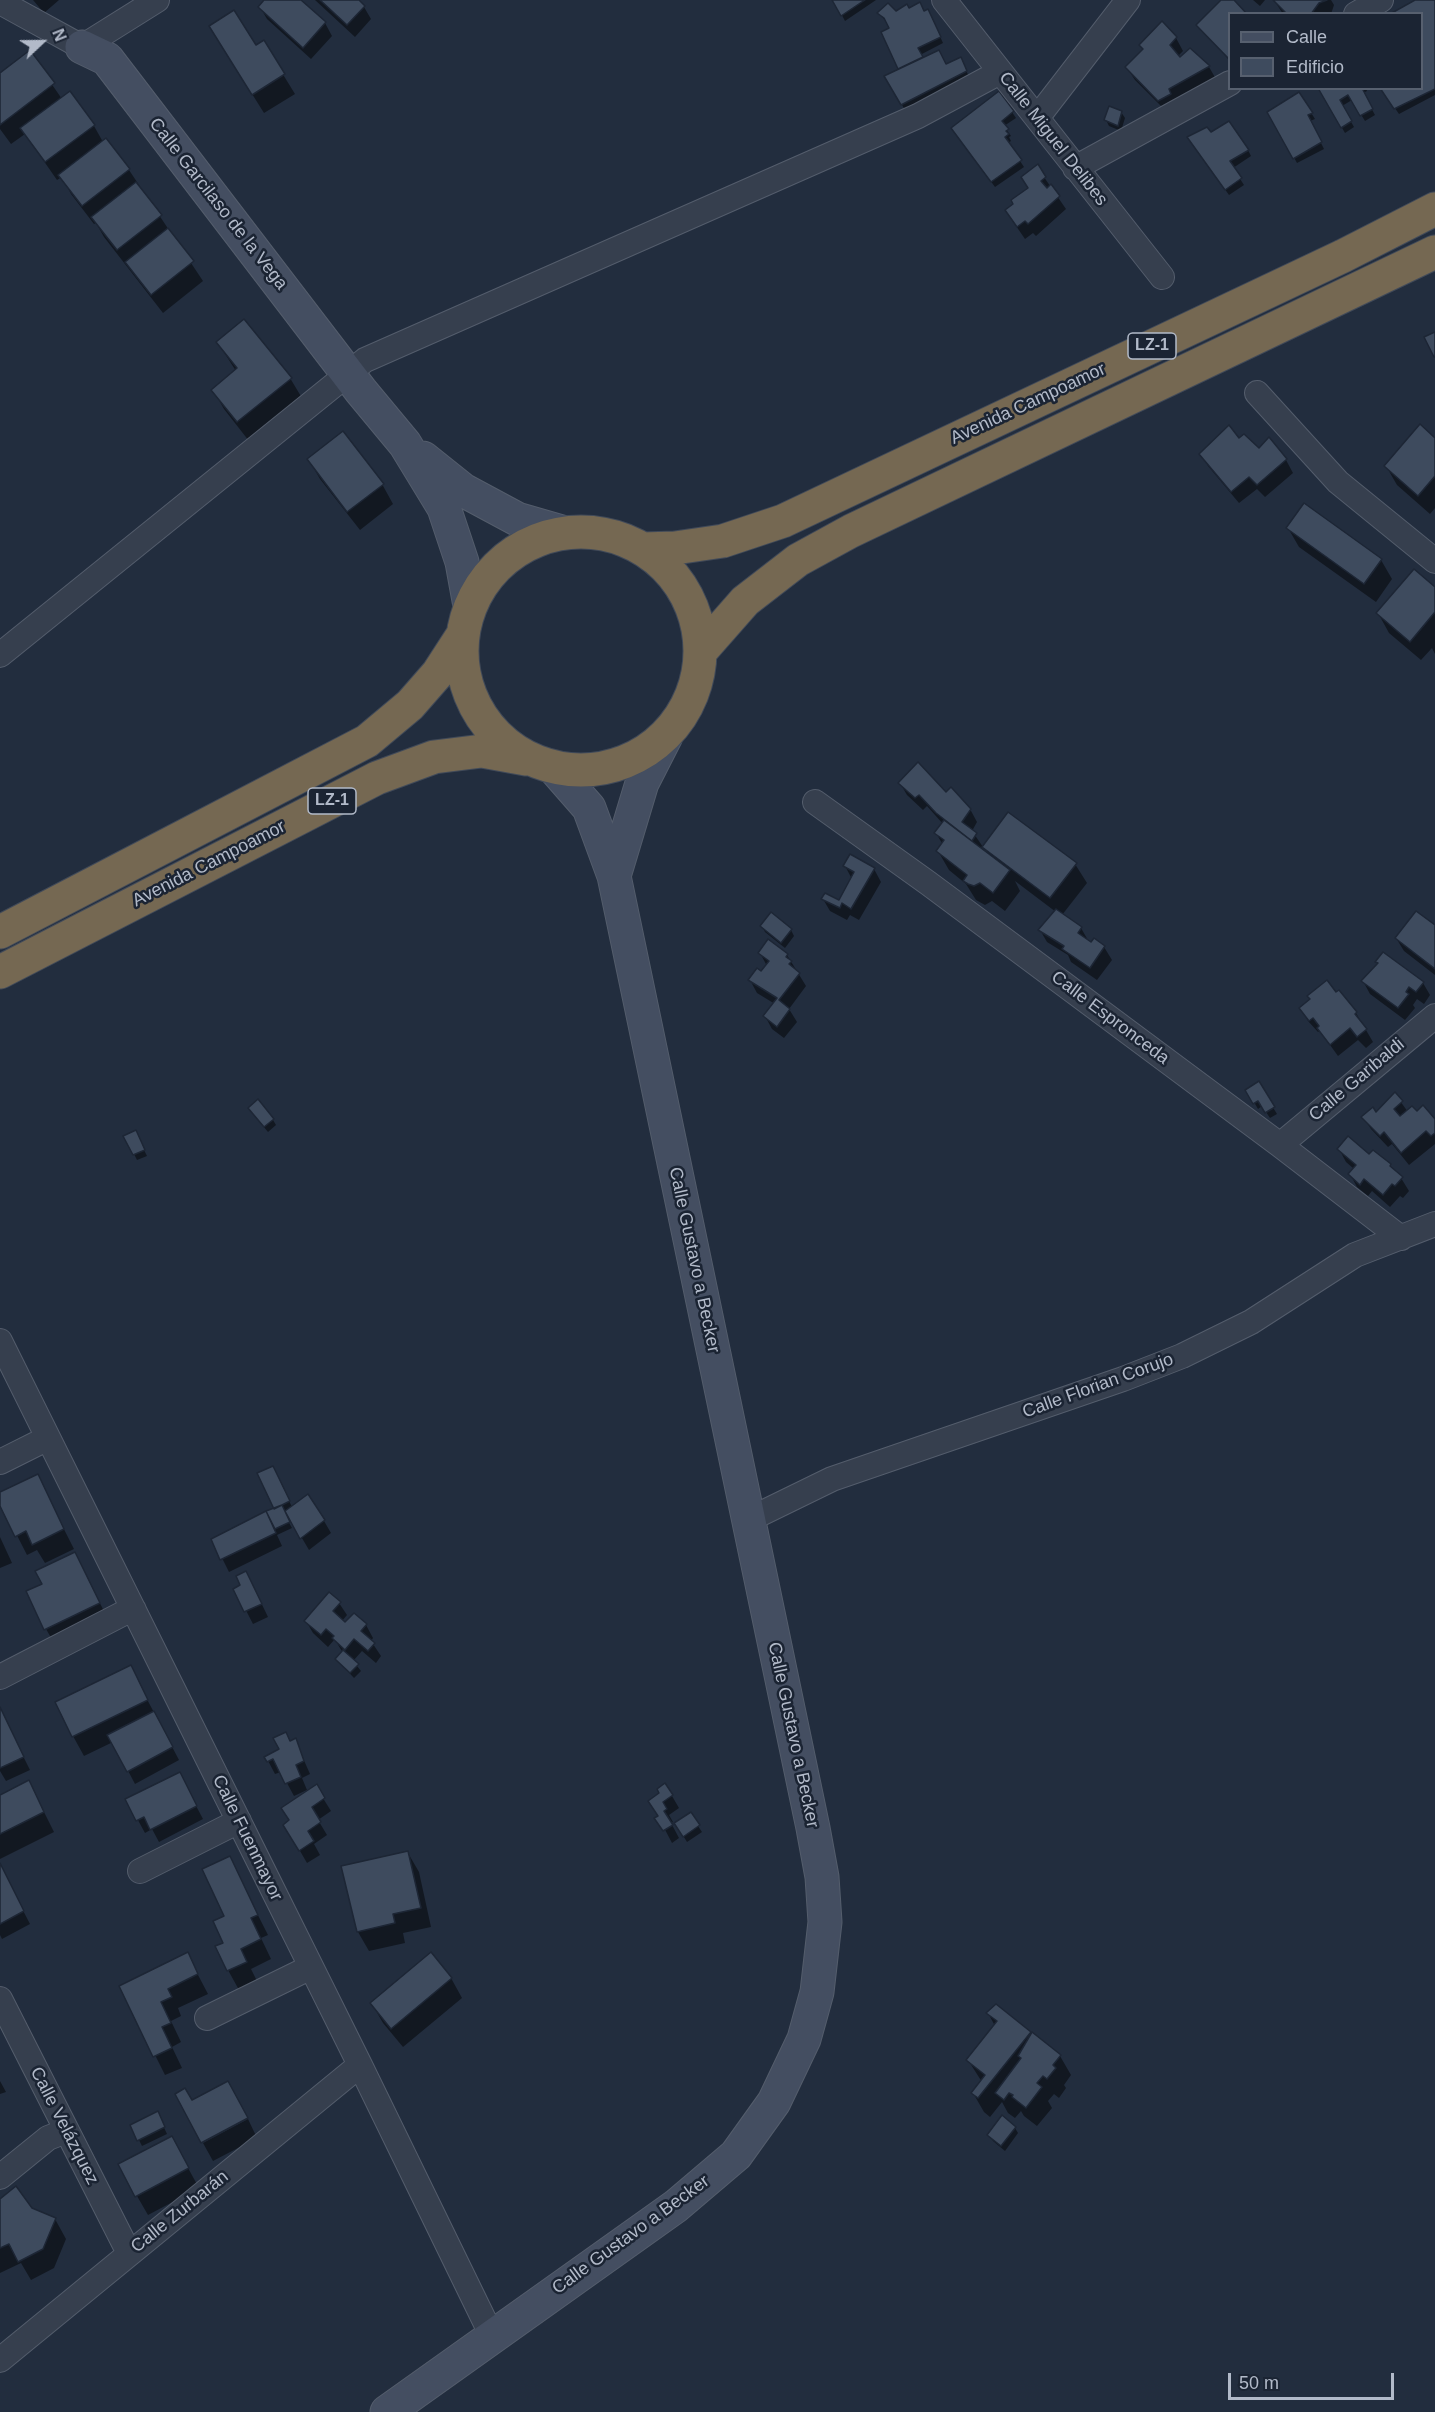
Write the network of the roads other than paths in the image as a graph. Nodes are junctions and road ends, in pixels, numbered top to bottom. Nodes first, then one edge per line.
1 (157, 0) edge
2 (944, 0) edge
3 (1128, 0) edge
4 (1381, 0) edge
5 (0, 2) edge
6 (1360, 12) edge
7 (82, 47) junction
8 (1000, 72) junction
9 (1228, 84) edge
10 (1037, 118) junction
11 (1075, 168) junction
12 (1435, 209) edge
13 (1435, 252) edge
14 (1162, 277) dead end
15 (348, 373) junction
16 (1257, 393) dead end
17 (405, 444) junction
18 (562, 532) junction
19 (643, 549) junction
20 (1435, 561) edge
21 (466, 621) junction
22 (701, 651) junction
23 (0, 655) edge
24 (666, 736) junction
25 (541, 764) junction
26 (815, 802) dead end
27 (614, 876) junction
28 (0, 932) edge
29 (0, 972) edge
30 (1435, 1016) edge
31 (1280, 1145) junction
32 (1435, 1224) edge
33 (1401, 1238) junction
34 (0, 1341) edge
35 (48, 1438) junction
36 (0, 1462) edge
37 (748, 1520) junction
38 (134, 1610) junction
39 (0, 1677) edge
40 (239, 1821) junction
41 (140, 1871) dead end
42 (311, 1967) junction
43 (0, 1999) edge
44 (207, 2018) dead end
45 (360, 2065) junction
46 (66, 2131) junction
47 (0, 2177) edge
48 (129, 2253) junction
49 (492, 2336) junction
50 (0, 2360) edge
51 (387, 2412) edge

1 - 7 street
2 - 8 street, Calle Miguel Delibes
3 - 10 street
4 - 6 street
5 - 7 street, Calle Garcilaso de la Vega
7 - 15 street, Calle Garcilaso de la Vega
8 - 10 street, Calle Miguel Delibes
8 - 15 street
9 - 11 street
10 - 11 street, Calle Miguel Delibes
11 - 14 street, Calle Miguel Delibes
12 - 19 highway, Avenida Campoamor / LZ-1
13 - 22 highway, Avenida Campoamor / LZ-1
15 - 17 street, Calle Garcilaso de la Vega
15 - 23 street
16 - 20 street
17 - 18 street, Calle Garcilaso de la Vega
17 - 21 street, Calle Garcilaso de la Vega
18 - 19 highway, LZ-1
18 - 21 highway, LZ-1
19 - 22 highway, LZ-1
21 - 25 highway
21 - 28 highway, Avenida Campoamor / LZ-1
22 - 24 highway, LZ-1
24 - 25 highway, LZ-1
24 - 27 street, Calle Gustavo a Becker
25 - 27 street, Calle Gustavo a Becker
25 - 29 highway, Avenida Campoamor / LZ-1
26 - 31 street, Calle Espronceda
27 - 37 street, Calle Gustavo a Becker
30 - 31 street, Calle Garibaldi
31 - 33 street, Calle Espronceda
32 - 33 street, Calle Florian Corujo
33 - 37 street, Calle Florian Corujo
34 - 35 street, Calle Fuenmayor
35 - 36 street
35 - 38 street, Calle Fuenmayor
37 - 49 street, Calle Gustavo a Becker
38 - 39 street
38 - 40 street, Calle Fuenmayor
40 - 41 street
40 - 42 street, Calle Fuenmayor
42 - 44 street
42 - 45 street, Calle Fuenmayor
43 - 46 street, Calle Velázquez
45 - 48 street, Calle Zurbarán
45 - 49 street, Calle Fuenmayor
46 - 47 street
46 - 48 street, Calle Velázquez
48 - 50 street, Calle Zurbarán
49 - 51 street, Calle Gustavo a Becker

